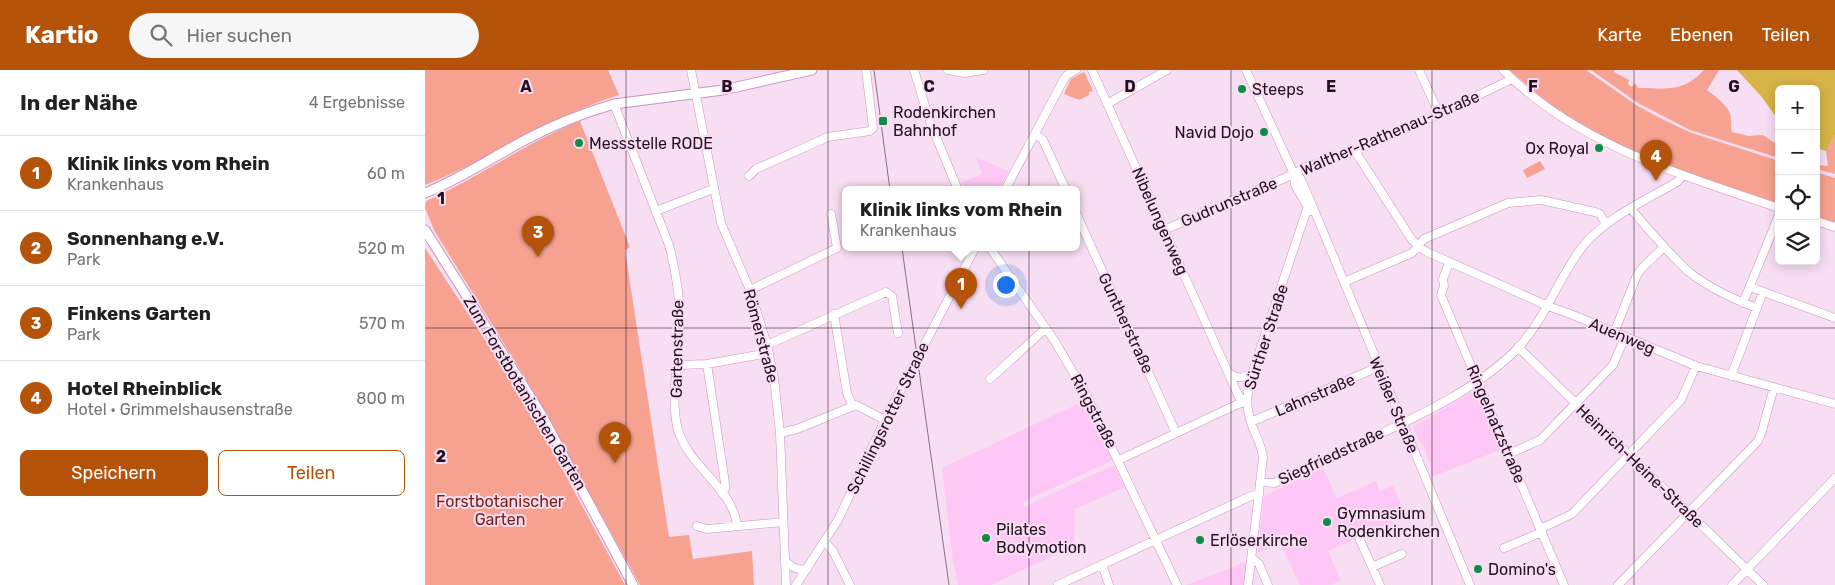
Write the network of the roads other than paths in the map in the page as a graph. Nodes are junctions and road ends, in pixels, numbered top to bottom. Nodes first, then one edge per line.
1 (691, 70) edge
2 (812, 70) edge
3 (867, 70) edge
4 (914, 70) edge
5 (948, 70) edge
6 (983, 70) edge
7 (1076, 70) edge
8 (1092, 70) edge
9 (1167, 70) edge
10 (1246, 70) edge
11 (1419, 70) edge
12 (1503, 70) edge
13 (1512, 79) junction
14 (697, 94) junction
15 (614, 104) junction
16 (1107, 104) junction
17 (1439, 114) junction
18 (1035, 134) junction
19 (1355, 151) junction
20 (1294, 174) junction
21 (749, 176) dead end
22 (1683, 176) junction
23 (956, 186) edge
24 (1007, 186) edge
25 (1064, 186) edge
26 (713, 189) junction
27 (425, 193) edge
28 (1301, 196) junction
29 (1310, 200) junction
30 (1775, 207) edge
31 (1309, 209) junction
32 (1631, 209) junction
33 (656, 211) junction
34 (831, 214) dead end
35 (1777, 220) edge
36 (1080, 222) edge
37 (1303, 222) junction
38 (1820, 222) edge
39 (1606, 224) junction
40 (1320, 225) junction
41 (1835, 227) edge
42 (425, 230) edge
43 (1164, 230) junction
44 (1418, 246) junction
45 (1664, 247) junction
46 (973, 251) edge
47 (992, 251) edge
48 (1449, 263) junction
49 (1344, 282) junction
50 (1750, 287) junction
51 (750, 290) junction
52 (1763, 292) junction
53 (1743, 302) junction
54 (1548, 306) junction
55 (1757, 308) junction
56 (834, 314) junction
57 (1835, 318) edge
58 (1046, 328) junction
59 (898, 333) dead end
60 (1613, 333) junction
61 (1625, 337) junction
62 (1519, 347) junction
63 (768, 349) junction
64 (707, 364) junction
65 (678, 365) junction
66 (1696, 366) junction
67 (1378, 367) junction
68 (1253, 371) junction
69 (1229, 372) junction
70 (1731, 376) junction
71 (990, 379) dead end
72 (1478, 380) junction
73 (1774, 387) junction
74 (1246, 402) junction
75 (1575, 403) junction
76 (1835, 404) edge
77 (852, 405) junction
78 (885, 420) junction
79 (1251, 422) junction
80 (1402, 424) junction
81 (780, 433) junction
82 (1176, 433) junction
83 (1509, 454) junction
84 (1629, 455) junction
85 (1119, 460) junction
86 (1835, 478) edge
87 (1260, 482) junction
88 (722, 493) junction
89 (1259, 494) junction
90 (1688, 512) junction
91 (783, 522) junction
92 (697, 526) dead end
93 (737, 526) junction
94 (1541, 530) junction
95 (1156, 539) junction
96 (1359, 540) dead end
97 (825, 542) junction
98 (1504, 548) dead end
99 (1402, 554) dead end
100 (1252, 558) junction
101 (785, 560) junction
102 (1102, 564) junction
103 (1372, 567) junction
104 (807, 569) junction
105 (1747, 570) junction
106 (633, 585) edge
107 (786, 585) edge
108 (796, 585) edge
109 (850, 585) edge
110 (1058, 585) edge
111 (1109, 585) edge
112 (1177, 585) edge
113 (1249, 585) edge
114 (1268, 585) edge
115 (1379, 585) edge
116 (1470, 585) edge
117 (1564, 585) edge
118 (1618, 585) edge
119 (1732, 585) edge
120 (1763, 585) edge

1 - 14 street, Römerstraße
2 - 14 main road
3 - 21 street
4 - 23 street
5 - 6 street
7 - 18 street
8 - 16 street, Nibelungenweg
9 - 16 street
10 - 20 street
11 - 17 street
12 - 13 street
13 - 17 street, Walther-Rathenau-Straße
13 - 22 street
14 - 15 main road
14 - 26 street, Römerstraße
15 - 27 main road
15 - 33 street, Gartenstraße
16 - 43 street, Nibelungenweg
17 - 19 street, Walther-Rathenau-Straße
18 - 24 street
18 - 25 street
19 - 20 street, Walther-Rathenau-Straße
19 - 44 street
20 - 28 street
20 - 29 street, Weißer Straße
20 - 43 street, Gudrunstraße
22 - 30 street
22 - 32 street, Siegfriedstraße
26 - 33 street
26 - 51 street, Römerstraße
28 - 31 street, Weißer Straße
28 - 37 street
29 - 31 street, Sürther Straße
29 - 40 street, Weißer Straße
31 - 37 street, Sürther Straße
31 - 40 street, Weißer Straße
32 - 39 street, Siegfriedstraße
32 - 45 street
33 - 65 street, Gartenstraße
34 - 51 street
35 - 50 street
36 - 82 street, Guntherstraße
37 - 40 street
37 - 68 street, Sürther Straße
38 - 41 street
39 - 44 street
39 - 54 street, Siegfriedstraße
40 - 49 street, Weißer Straße
42 - 106 main road, Zum Forstbotanischen Garten
43 - 69 street, Nibelungenweg
44 - 48 street, Auenweg
44 - 49 street
45 - 53 street
45 - 60 street
46 - 78 street, Schillingsrotter Straße
47 - 58 street, Ringstraße
48 - 54 street, Auenweg
48 - 72 street, Ringelnatzstraße
49 - 67 street, Weißer Straße
50 - 52 street
50 - 53 street
51 - 63 street, Römerstraße
52 - 55 street
52 - 57 street
53 - 55 street
54 - 60 street, Auenweg
54 - 62 street, Siegfriedstraße
55 - 70 street
56 - 59 street
56 - 63 street
56 - 77 street
58 - 71 street
58 - 85 street, Ringstraße
60 - 61 street, Auenweg
61 - 66 street, Auenweg
61 - 75 street
62 - 72 street, Siegfriedstraße
62 - 75 street, Heinrich-Heine-Straße
63 - 64 street
63 - 81 street, Römerstraße
64 - 65 street
64 - 88 street
65 - 88 street, Gartenstraße
66 - 70 street, Auenweg
66 - 84 street
67 - 79 street, Lahnstraße
67 - 80 street, Weißer Straße
68 - 69 street
68 - 74 street, Sürther Straße
69 - 74 street, Nibelungenweg
70 - 73 street, Auenweg
72 - 80 street, Siegfriedstraße
72 - 83 street, Ringelnatzstraße
73 - 76 street, Auenweg
73 - 90 street
74 - 79 street, Sürther Straße
74 - 82 street
75 - 83 street
75 - 84 street, Heinrich-Heine-Straße
77 - 78 street
77 - 81 street
78 - 97 street, Schillingsrotter Straße
79 - 87 street, Sürther Straße
80 - 87 street, Siegfriedstraße
80 - 116 street, Weißer Straße
81 - 91 street, Römerstraße
82 - 85 street
83 - 94 street, Ringelnatzstraße
84 - 90 street, Heinrich-Heine-Straße
84 - 94 street
85 - 95 street, Ringstraße
86 - 105 street
87 - 89 street, Sürther Straße
88 - 93 street, Gartenstraße
89 - 95 street
89 - 100 street, Sürther Straße
90 - 105 street, Heinrich-Heine-Straße
90 - 118 street
91 - 93 street
91 - 101 street, Römerstraße
92 - 93 street
94 - 98 street
94 - 117 street, Ringelnatzstraße
95 - 102 street
95 - 112 street, Ringstraße
96 - 103 street
97 - 104 street, Schillingsrotter Straße
97 - 109 street
99 - 103 street
100 - 113 street, Sürther Straße
100 - 114 street
101 - 104 street
101 - 107 street, Römerstraße
102 - 110 street
102 - 111 street
103 - 115 street
104 - 108 street, Schillingsrotter Straße
105 - 119 street
105 - 120 street, Heinrich-Heine-Straße

